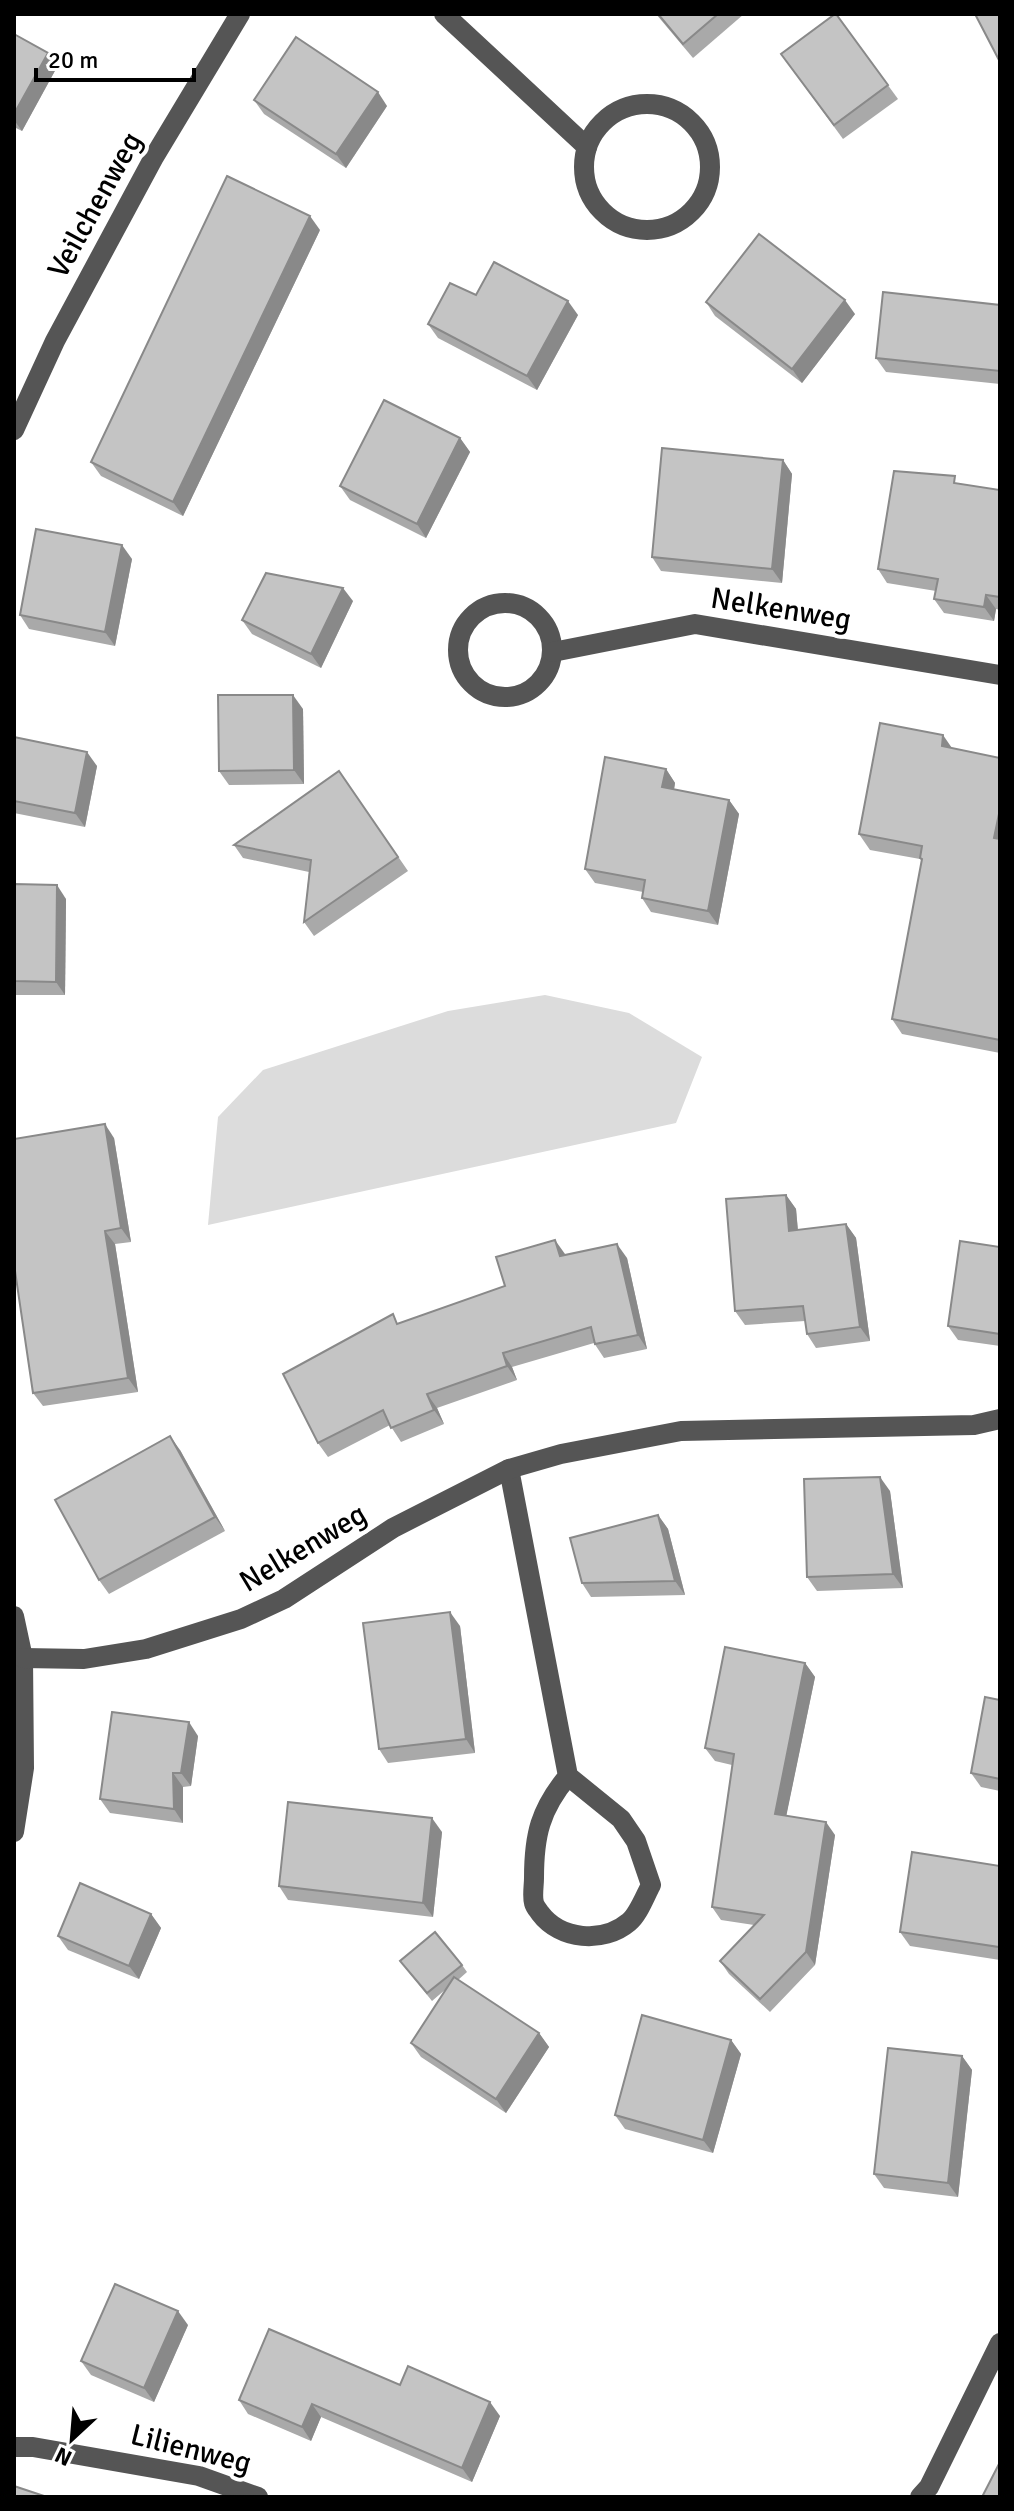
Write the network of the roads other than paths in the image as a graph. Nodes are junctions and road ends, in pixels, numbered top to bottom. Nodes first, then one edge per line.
1 (240, 14) edge
2 (444, 14) edge
3 (587, 147) junction
4 (14, 430) edge
5 (553, 652) junction
6 (1000, 675) edge
7 (1000, 1419) edge
8 (509, 1469) junction
9 (14, 1616) edge
10 (23, 1658) junction
11 (568, 1776) junction
12 (14, 1832) edge
13 (1000, 2343) edge
14 (14, 2447) edge
15 (258, 2497) edge
16 (920, 2497) edge

1 - 4 street, Veilchenweg
2 - 3 street
3 - 3 street
5 - 5 street
5 - 6 street, Nelkenweg
7 - 8 street, Nelkenweg
8 - 10 street, Nelkenweg
8 - 11 street
9 - 10 street
10 - 12 street
11 - 11 street
13 - 16 street
14 - 15 street, Lilienweg

